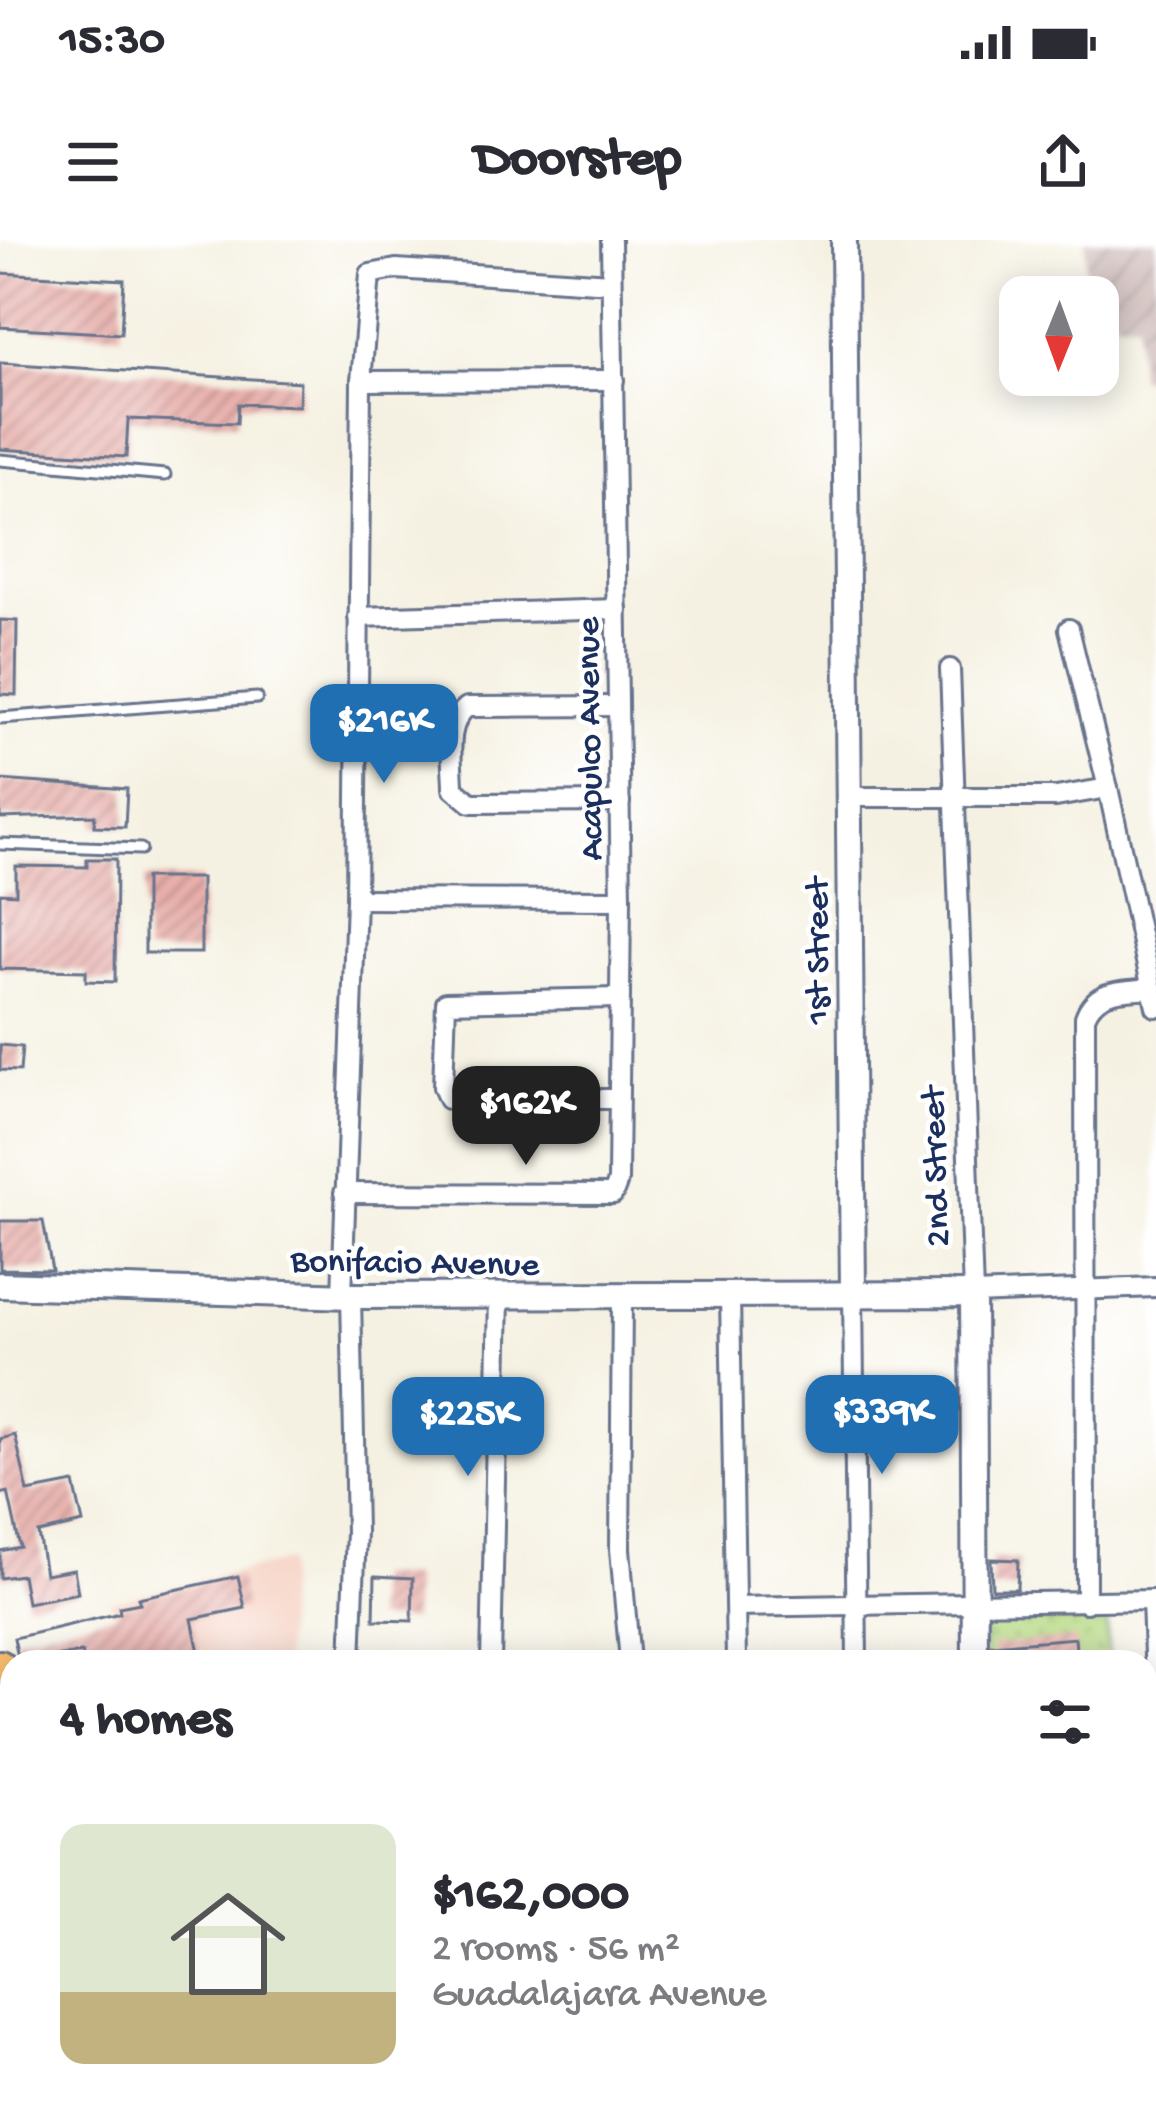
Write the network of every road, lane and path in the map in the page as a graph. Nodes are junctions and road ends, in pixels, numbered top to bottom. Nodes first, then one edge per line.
1 (611, 240) edge
2 (844, 240) edge
3 (611, 283) junction
4 (614, 380) junction
5 (361, 382) junction
6 (0, 460) edge
7 (165, 475) dead end
8 (617, 609) junction
9 (358, 616) junction
10 (1069, 629) dead end
11 (950, 669) dead end
12 (257, 698) dead end
13 (618, 706) junction
14 (0, 718) edge
15 (1108, 788) junction
16 (956, 795) junction
17 (849, 796) junction
18 (620, 802) junction
19 (0, 844) edge
20 (141, 849) dead end
21 (356, 899) junction
22 (621, 900) junction
23 (1154, 997) edge
24 (618, 998) junction
25 (617, 1099) junction
26 (344, 1193) junction
27 (0, 1285) edge
28 (1156, 1287) edge
29 (1086, 1289) junction
30 (853, 1292) junction
31 (973, 1294) junction
32 (730, 1295) junction
33 (347, 1296) junction
34 (499, 1297) junction
35 (622, 1298) junction
36 (1154, 1600) edge
37 (1086, 1603) junction
38 (975, 1605) junction
39 (736, 1607) junction
40 (857, 1608) junction
41 (351, 1650) edge
42 (491, 1650) edge
43 (629, 1650) edge
44 (736, 1650) edge
45 (857, 1650) edge
46 (976, 1650) edge
47 (1155, 1650) edge

1 - 3 street, Acapulco Avenue
2 - 17 street, 1st Street
3 - 4 street, Acapulco Avenue
3 - 5 street
4 - 5 street
4 - 8 street, Acapulco Avenue
5 - 9 street
6 - 7 lane
8 - 9 street
8 - 13 street, Acapulco Avenue
9 - 21 street
10 - 15 street
11 - 16 street, 2nd Street
12 - 14 lane
13 - 18 street, Acapulco Avenue
13 - 18 street
15 - 16 street
15 - 23 street
16 - 17 street
16 - 31 street, 2nd Street
17 - 30 street, 1st Street
18 - 22 street, Acapulco Avenue
19 - 20 lane
21 - 22 street
21 - 26 street
22 - 24 street, Acapulco Avenue
23 - 29 street
24 - 25 street, Acapulco Avenue
24 - 25 street
25 - 26 street, Acapulco Avenue
26 - 33 street
27 - 33 street, Bonifacio Avenue
28 - 29 street
29 - 31 street
29 - 37 street
30 - 31 street, Bonifacio Avenue
30 - 32 street, Bonifacio Avenue
30 - 40 street, 1st Street
31 - 38 street, 2nd Street
32 - 35 street, Bonifacio Avenue
32 - 39 street
33 - 34 street, Bonifacio Avenue
33 - 41 street
34 - 35 street, Bonifacio Avenue
34 - 42 street
35 - 43 street
36 - 37 street
36 - 47 street
37 - 38 street
38 - 40 street
38 - 46 street, 2nd Street
39 - 40 street
39 - 44 street
40 - 45 street, 1st Street

